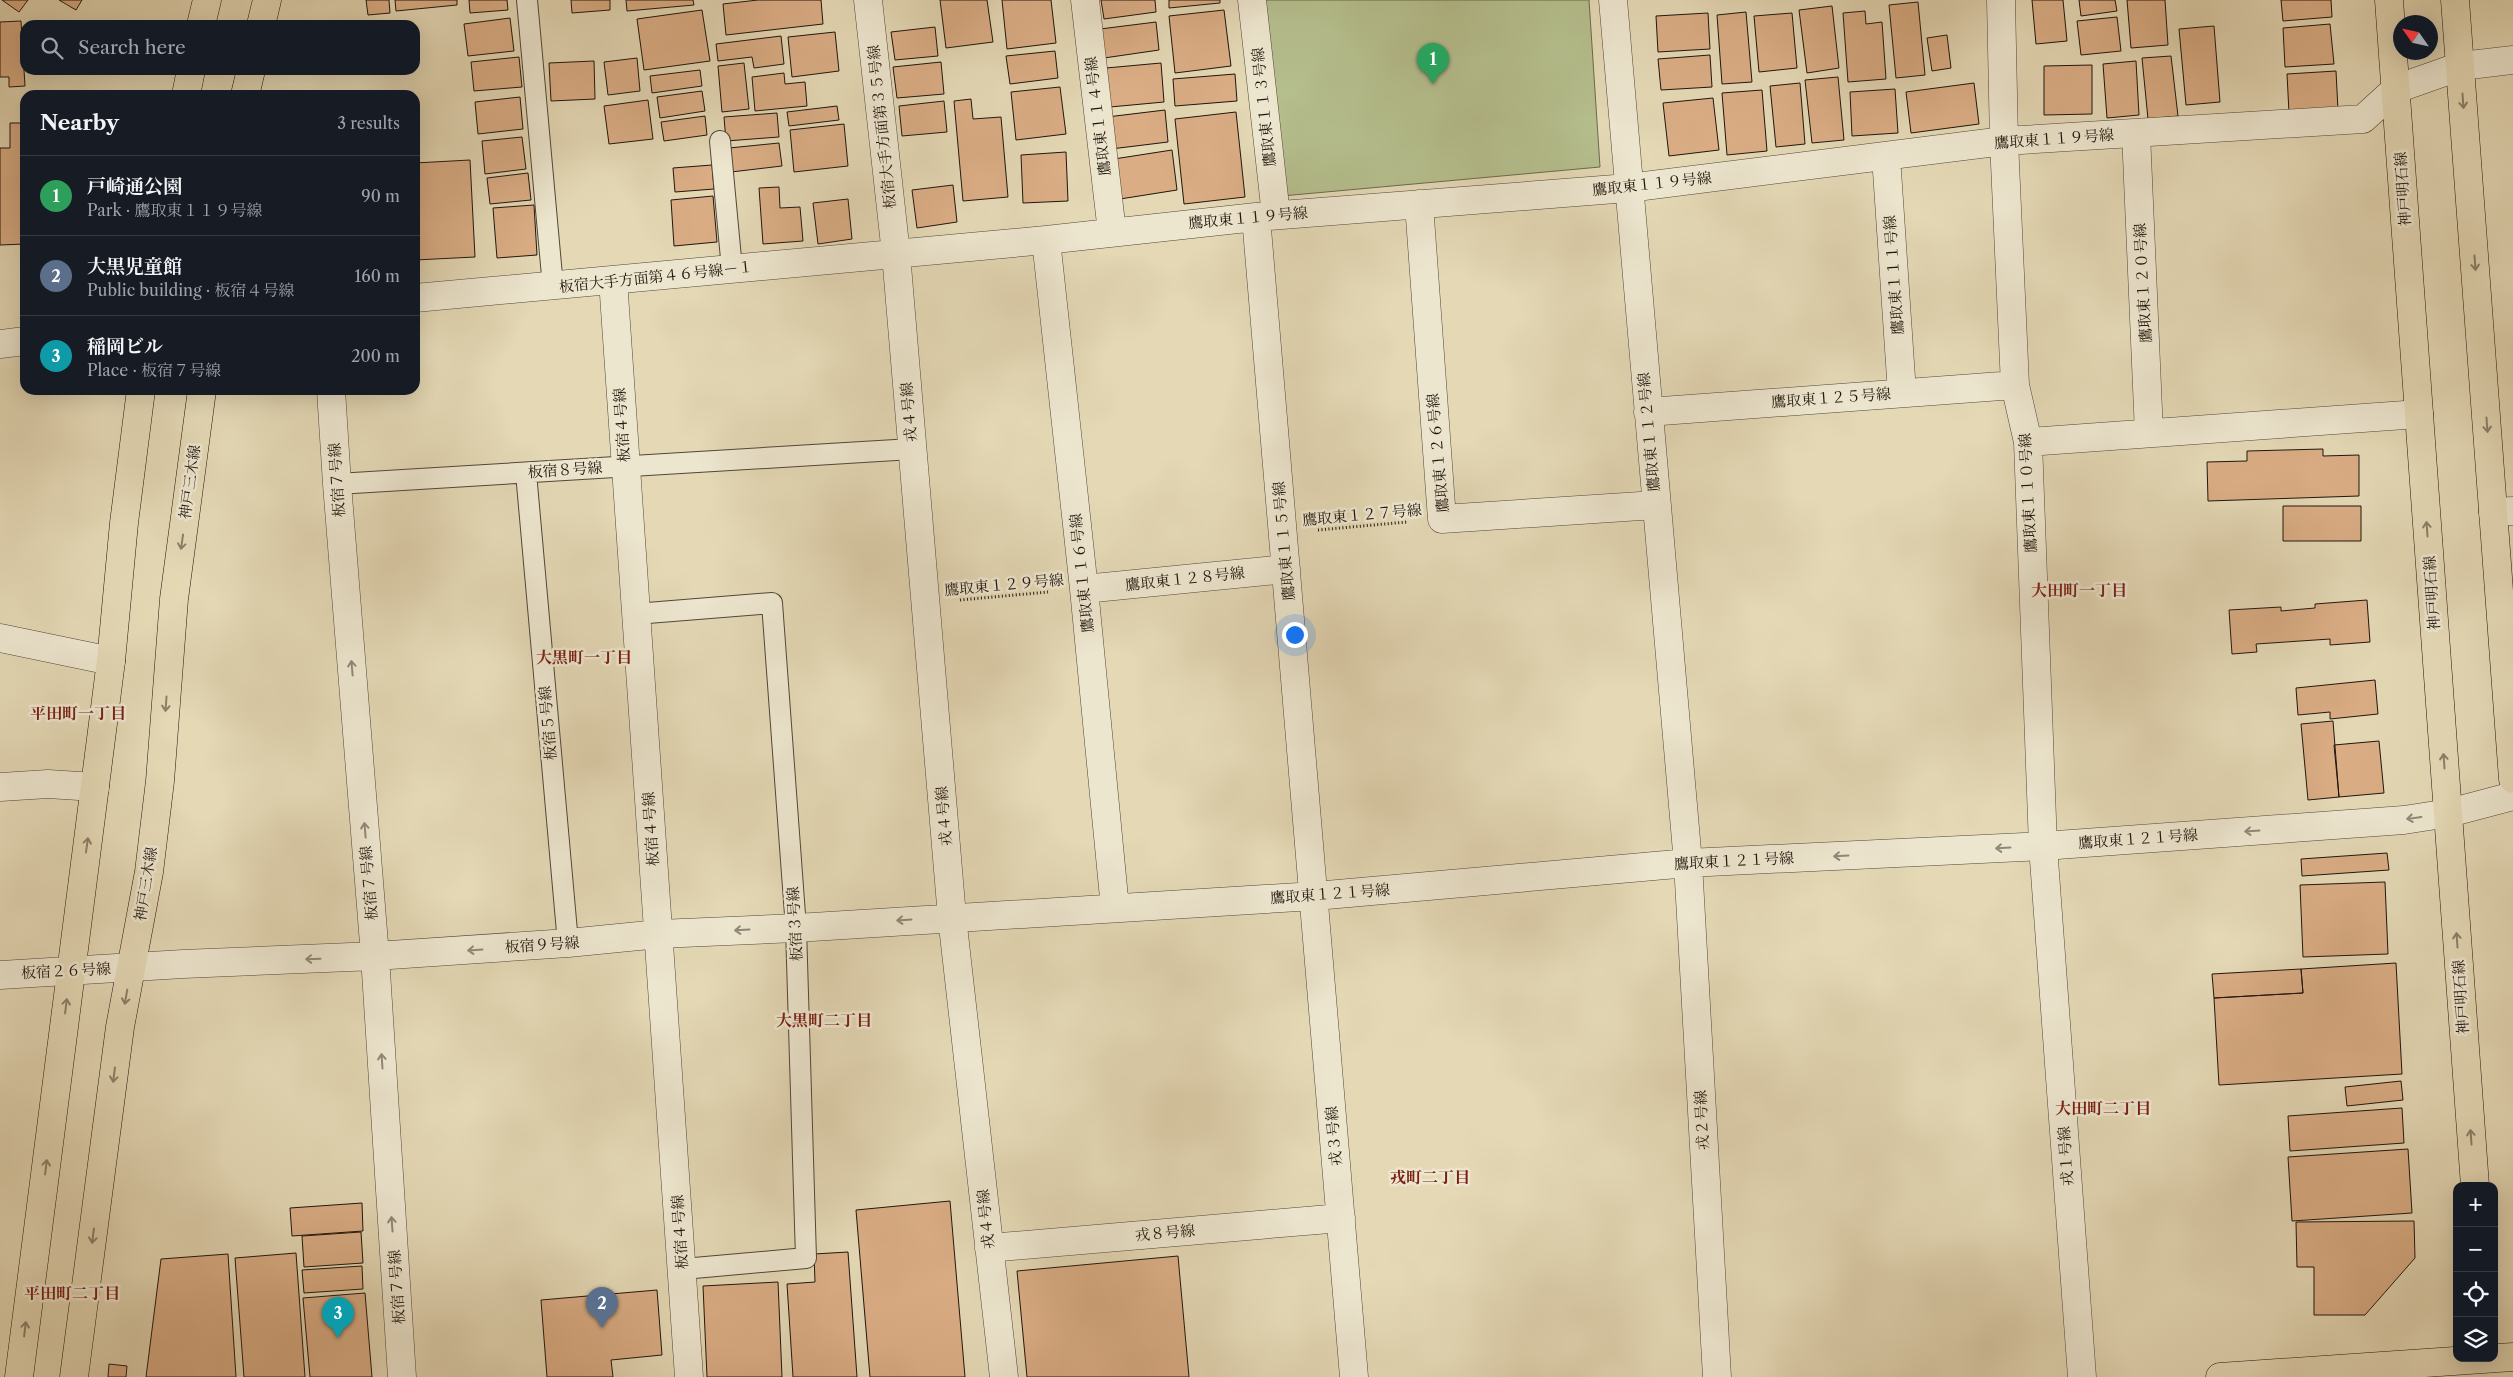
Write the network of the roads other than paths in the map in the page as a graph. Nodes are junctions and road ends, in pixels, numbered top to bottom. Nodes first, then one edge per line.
1 (207, 0) edge
2 (267, 0) edge
3 (527, 0) edge
4 (868, 0) edge
5 (1084, 0) edge
6 (1252, 0) edge
7 (1613, 0) edge
8 (2001, 0) edge
9 (2389, 0) edge
10 (2455, 0) edge
11 (202, 20) edge
12 (262, 20) edge
13 (2513, 60) edge
14 (2461, 66) junction
15 (190, 75) edge
16 (250, 75) edge
17 (2396, 89) junction
18 (187, 90) edge
19 (246, 90) edge
20 (2136, 133) junction
21 (720, 141) dead end
22 (2004, 142) junction
23 (1886, 156) junction
24 (1628, 188) junction
25 (1419, 204) junction
26 (1266, 216) junction
27 (1112, 232) junction
28 (1046, 240) junction
29 (896, 254) junction
30 (732, 269) junction
31 (613, 280) junction
32 (553, 287) junction
33 (420, 298) edge
34 (20, 342) edge
35 (0, 344) edge
36 (2015, 385) junction
37 (1902, 393) junction
38 (140, 395) edge
39 (201, 395) edge
40 (331, 395) edge
41 (1648, 412) junction
42 (2419, 414) junction
43 (2149, 433) junction
44 (2028, 442) junction
45 (912, 449) junction
46 (625, 467) junction
47 (526, 473) junction
48 (337, 484) junction
49 (1656, 505) junction
50 (2503, 511) edge
51 (1286, 569) junction
52 (1084, 590) junction
53 (635, 614) junction
54 (0, 638) edge
55 (2508, 640) edge
56 (111, 661) junction
57 (2513, 779) edge
58 (0, 787) edge
59 (96, 787) junction
60 (2513, 796) edge
61 (2449, 814) junction
62 (2043, 846) junction
63 (1688, 863) junction
64 (1315, 896) junction
65 (1115, 908) junction
66 (952, 917) junction
67 (796, 928) junction
68 (658, 934) junction
69 (568, 943) junction
70 (375, 956) junction
71 (131, 967) junction
72 (70, 970) junction
73 (0, 975) edge
74 (2475, 1182) edge
75 (1341, 1218) junction
76 (989, 1248) junction
77 (683, 1269) junction
78 (2494, 1363) edge
79 (19, 1377) edge
80 (74, 1377) edge
81 (402, 1377) edge
82 (689, 1377) edge
83 (1004, 1377) edge
84 (1354, 1377) edge
85 (1717, 1377) edge
86 (2082, 1377) edge
87 (2220, 1377) edge

1 - 11 main road
2 - 12 main road
3 - 32 lane
4 - 29 street, 板宿大手方面第３５号線
5 - 27 street, 鷹取東１１４号線
6 - 26 street, 鷹取東１１３号線
7 - 24 street, 鷹取東１１２号線
8 - 22 street, 鷹取東１１０号線
9 - 17 main road, 神戸明石線
10 - 14 main road
13 - 14 street
14 - 17 street
14 -> 50 main road
15 - 18 main road
16 - 19 main road
17 - 20 street, 鷹取東１１９号線
17 - 42 main road, 神戸明石線
20 - 22 street, 鷹取東１１９号線
20 - 43 street, 鷹取東１２０号線
21 - 30 lane
22 - 23 street, 鷹取東１１９号線
22 - 36 street, 鷹取東１１０号線
23 - 24 street, 鷹取東１１９号線
23 - 37 street, 鷹取東１１１号線
24 - 25 street, 鷹取東１１９号線
24 - 41 street, 鷹取東１１２号線
25 - 26 street, 鷹取東１１９号線
25 - 49 street, 鷹取東１２６号線
26 - 27 street, 鷹取東１１９号線
26 - 51 street, 鷹取東１１５号線
27 - 28 street, 鷹取東１１９号線
28 - 29 street, 鷹取東１１９号線
28 - 52 street, 鷹取東１１６号線
29 - 30 street, 板宿大手方面第４６号線－１
29 - 45 street, 戎４号線
30 - 31 street, 板宿大手方面第４６号線－１
31 - 32 street, 板宿大手方面第４６号線－１
31 - 46 street, 板宿４号線
32 - 33 street, 板宿大手方面第４６号線－１
34 - 35 street
36 - 37 street, 鷹取東１２５号線
36 - 44 street, 鷹取東１１０号線
37 - 41 street, 鷹取東１２５号線
38 - 56 main road
39 -> 71 main road, 神戸三木線
40 - 48 street, 板宿７号線
41 - 49 street, 鷹取東１１２号線
42 - 43 street
61 -> 42 main road, 神戸明石線
43 - 44 street
44 - 62 street, 鷹取東１１０号線
45 - 46 lane, 板宿８号線
45 - 66 street, 戎４号線
46 - 47 lane, 板宿８号線
46 - 53 street, 板宿４号線
47 - 48 lane, 板宿８号線
47 - 69 lane, 板宿５号線
70 -> 48 street, 板宿７号線
49 - 63 street, 鷹取東１１２号線
50 - 55 main road
51 - 52 street, 鷹取東１２８号線
51 - 64 street, 鷹取東１１５号線
52 - 65 street, 鷹取東１１６号線
53 - 67 lane, 板宿３号線
53 - 68 street, 板宿４号線
54 - 56 street
55 - 57 main road
56 - 59 main road
58 - 59 street
72 -> 59 main road
60 - 61 street, 鷹取東１２１号線
61 -> 62 street, 鷹取東１２１号線
74 -> 61 main road, 神戸明石線
62 -> 63 street, 鷹取東１２１号線
62 - 86 street, 戎１号線
63 - 64 street, 鷹取東１２１号線
63 - 85 street, 戎２号線
64 - 65 street, 鷹取東１２１号線
64 - 75 street, 戎３号線
65 - 66 street, 鷹取東１２１号線
66 -> 67 street, 板宿９号線
66 - 76 street, 戎４号線
67 -> 68 street, 板宿９号線
67 - 77 lane, 板宿３号線
68 - 69 street, 板宿９号線
68 - 77 street, 板宿４号線
69 -> 70 street, 板宿９号線
70 -> 71 street, 板宿９号線
81 -> 70 street, 板宿７号線
71 - 72 street, 板宿２６号線
71 -> 80 main road, 神戸三木線
72 - 73 street, 板宿２６号線
79 -> 72 main road
75 - 76 street, 戎８号線
75 - 84 street, 戎３号線
76 - 83 street, 戎４号線
77 - 82 street, 板宿４号線
78 - 87 main road

